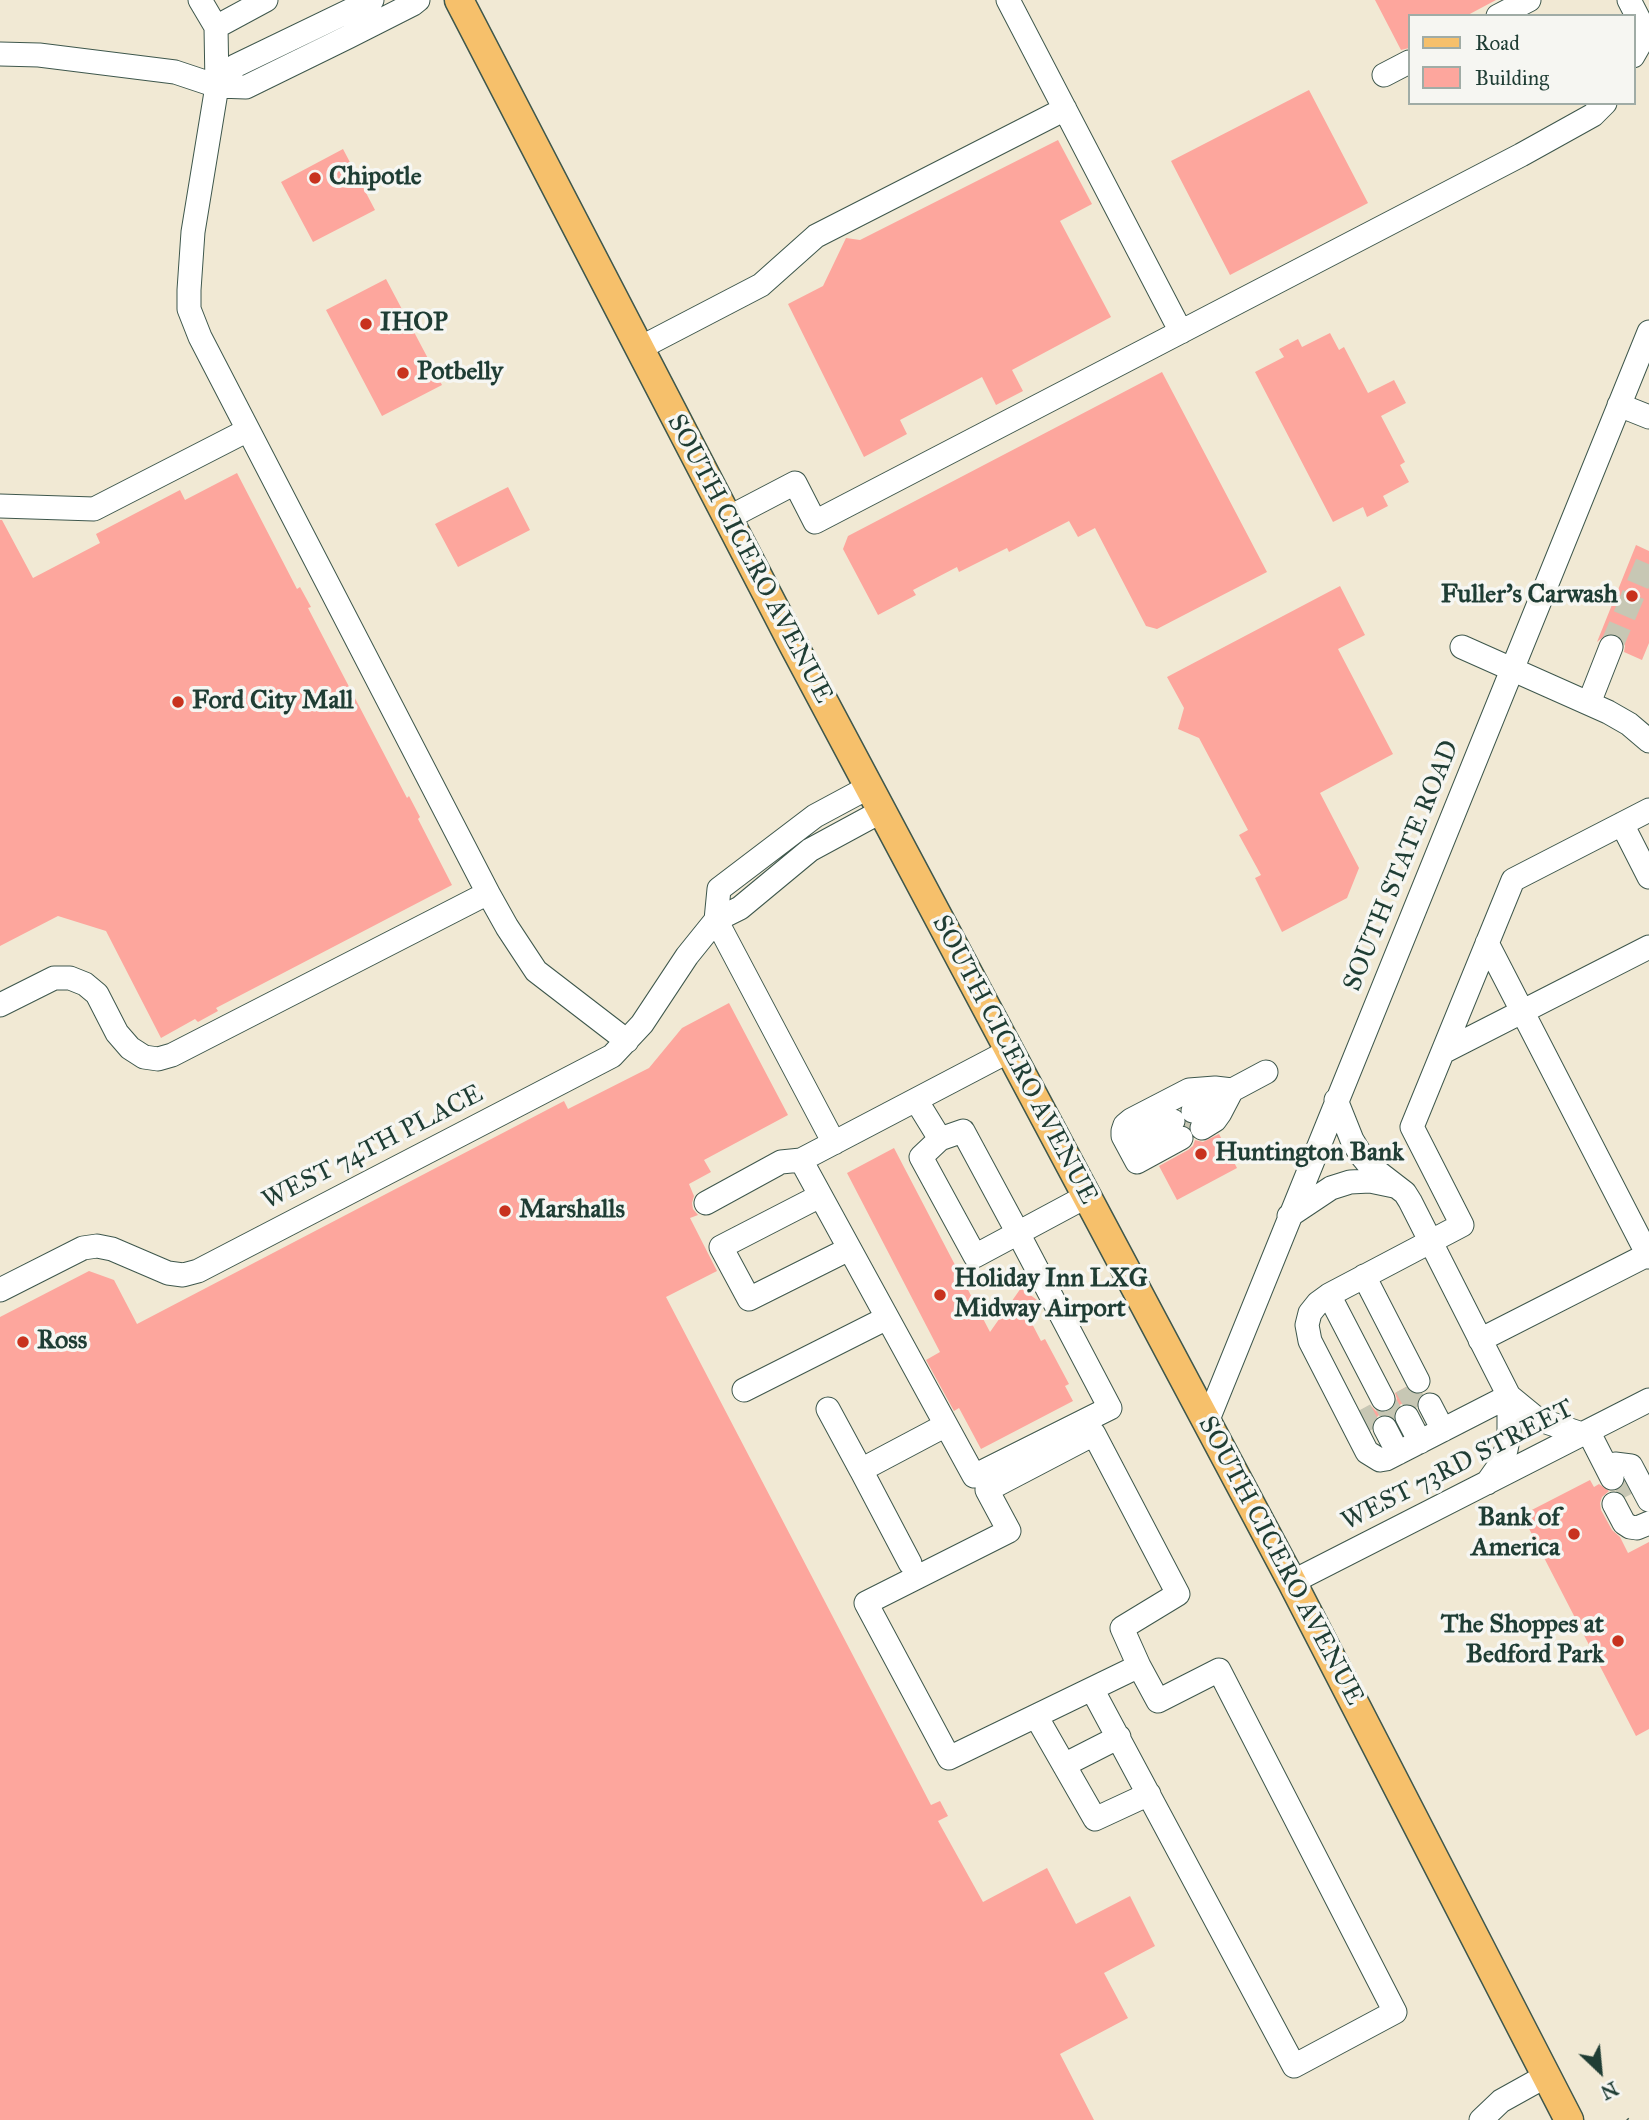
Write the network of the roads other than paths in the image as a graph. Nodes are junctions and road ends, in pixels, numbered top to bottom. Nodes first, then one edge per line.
1 (200, 0) edge
2 (266, 0) edge
3 (372, 0) edge
4 (418, 0) edge
5 (460, 0) edge
6 (1008, 0) edge
7 (1529, 0) edge
8 (1629, 0) edge
9 (1502, 14) edge
10 (216, 27) junction
11 (1648, 34) edge
12 (1635, 52) edge
13 (0, 54) edge
14 (1408, 63) edge
15 (1384, 75) dead end
16 (217, 86) junction
17 (1603, 105) edge
18 (1065, 109) junction
19 (1181, 332) junction
20 (1649, 332) edge
21 (640, 348) junction
22 (1619, 405) junction
23 (1649, 417) edge
24 (248, 430) junction
25 (0, 506) edge
26 (728, 518) junction
27 (1462, 647) dead end
28 (1611, 647) tunnel mouth
29 (1513, 668) junction
30 (1588, 703) junction
31 (1649, 741) edge
32 (875, 799) junction
33 (1649, 810) edge
34 (1622, 824) junction
35 (1649, 877) edge
36 (488, 893) junction
37 (716, 920) junction
38 (1487, 943) junction
39 (1649, 947) edge
40 (0, 1005) edge
41 (1522, 1011) junction
42 (627, 1041) junction
43 (1009, 1051) junction
44 (1443, 1052) junction
45 (1266, 1072) dead end
46 (1224, 1094) junction
47 (916, 1100) junction
48 (1336, 1101) junction
49 (940, 1139) junction
50 (834, 1143) junction
51 (801, 1160) junction
52 (1397, 1187) junction
53 (820, 1196) junction
54 (1087, 1196) junction
55 (706, 1203) dead end
56 (1289, 1216) junction
57 (1018, 1233) junction
58 (1430, 1242) junction
59 (849, 1249) junction
60 (1649, 1255) edge
61 (0, 1290) edge
62 (1336, 1293) junction
63 (887, 1318) junction
64 (1480, 1340) junction
65 (744, 1390) dead end
66 (1509, 1396) junction
67 (1649, 1400) edge
68 (828, 1409) dead end
69 (1207, 1422) junction
70 (946, 1426) junction
71 (1585, 1433) junction
72 (1415, 1444) junction
73 (861, 1470) junction
74 (1487, 1483) junction
75 (1629, 1500) edge
76 (1644, 1525) edge
77 (911, 1563) dead end
78 (1292, 1582) junction
79 (1139, 1666) junction
80 (1092, 1689) junction
81 (1035, 1716) junction
82 (1119, 1737) junction
83 (1064, 1765) junction
84 (1150, 1794) junction
85 (1546, 2076) junction
86 (1481, 2120) edge
87 (1569, 2120) edge

1 - 10 street
2 - 10 street
3 - 16 street
4 - 16 street
5 - 21 main road, SOUTH CICERO AVENUE
6 - 18 street
7 - 9 street
8 - 11 street
10 - 16 street
11 - 12 street
13 - 16 street
14 - 15 street
16 - 24 street
17 - 19 street
18 - 19 street
18 - 21 street
19 - 26 street
20 - 22 street, SOUTH STATE ROAD
21 - 26 main road, SOUTH CICERO AVENUE
22 - 23 street
22 - 29 street, SOUTH STATE ROAD
24 - 25 street
24 - 36 street
26 - 32 main road, SOUTH CICERO AVENUE
27 - 29 street
28 - 30 street
29 - 30 street
29 - 48 street, SOUTH STATE ROAD
30 - 31 street
32 - 37 street, WEST 74TH PLACE
32 - 43 main road, SOUTH CICERO AVENUE
33 - 34 street
34 - 35 street
34 - 38 street
36 - 40 street
36 - 42 street
37 - 42 street, WEST 74TH PLACE
37 - 50 street
38 - 41 street
38 - 44 street
39 - 41 street
41 - 44 street
41 - 60 street
42 - 61 street, WEST 74TH PLACE
43 - 47 street
43 - 54 main road, SOUTH CICERO AVENUE
44 - 58 street
45 - 46 street
46 - 46 street
47 - 49 street
47 - 50 street
48 - 52 street
48 - 56 street, SOUTH STATE ROAD
49 - 57 street
49 - 57 street
50 - 51 street
51 - 53 street
51 - 55 street
52 - 56 street
52 - 58 street
53 - 59 street
53 - 59 street
54 - 57 street
54 - 69 main road, SOUTH CICERO AVENUE
56 - 69 street, SOUTH STATE ROAD
57 - 70 street
58 - 62 street
58 - 64 street
59 - 63 street
60 - 64 street
62 - 62 street
62 - 72 street
63 - 65 street
63 - 70 street
64 - 66 street
66 - 71 street
66 - 72 street
66 - 74 street
67 - 71 street, WEST 73RD STREET
68 - 73 street
69 - 78 main road, SOUTH CICERO AVENUE
70 - 73 street
71 - 74 street, WEST 73RD STREET
71 - 75 street
72 - 72 street
73 - 77 street
74 - 78 street, WEST 73RD STREET
75 - 76 street
78 - 85 main road, SOUTH CICERO AVENUE
79 - 80 street
79 - 81 street
79 - 84 street
80 - 81 street
80 - 82 street
81 - 83 street
82 - 83 street
82 - 84 street
83 - 84 street
85 - 86 street
85 - 87 main road, SOUTH CICERO AVENUE

